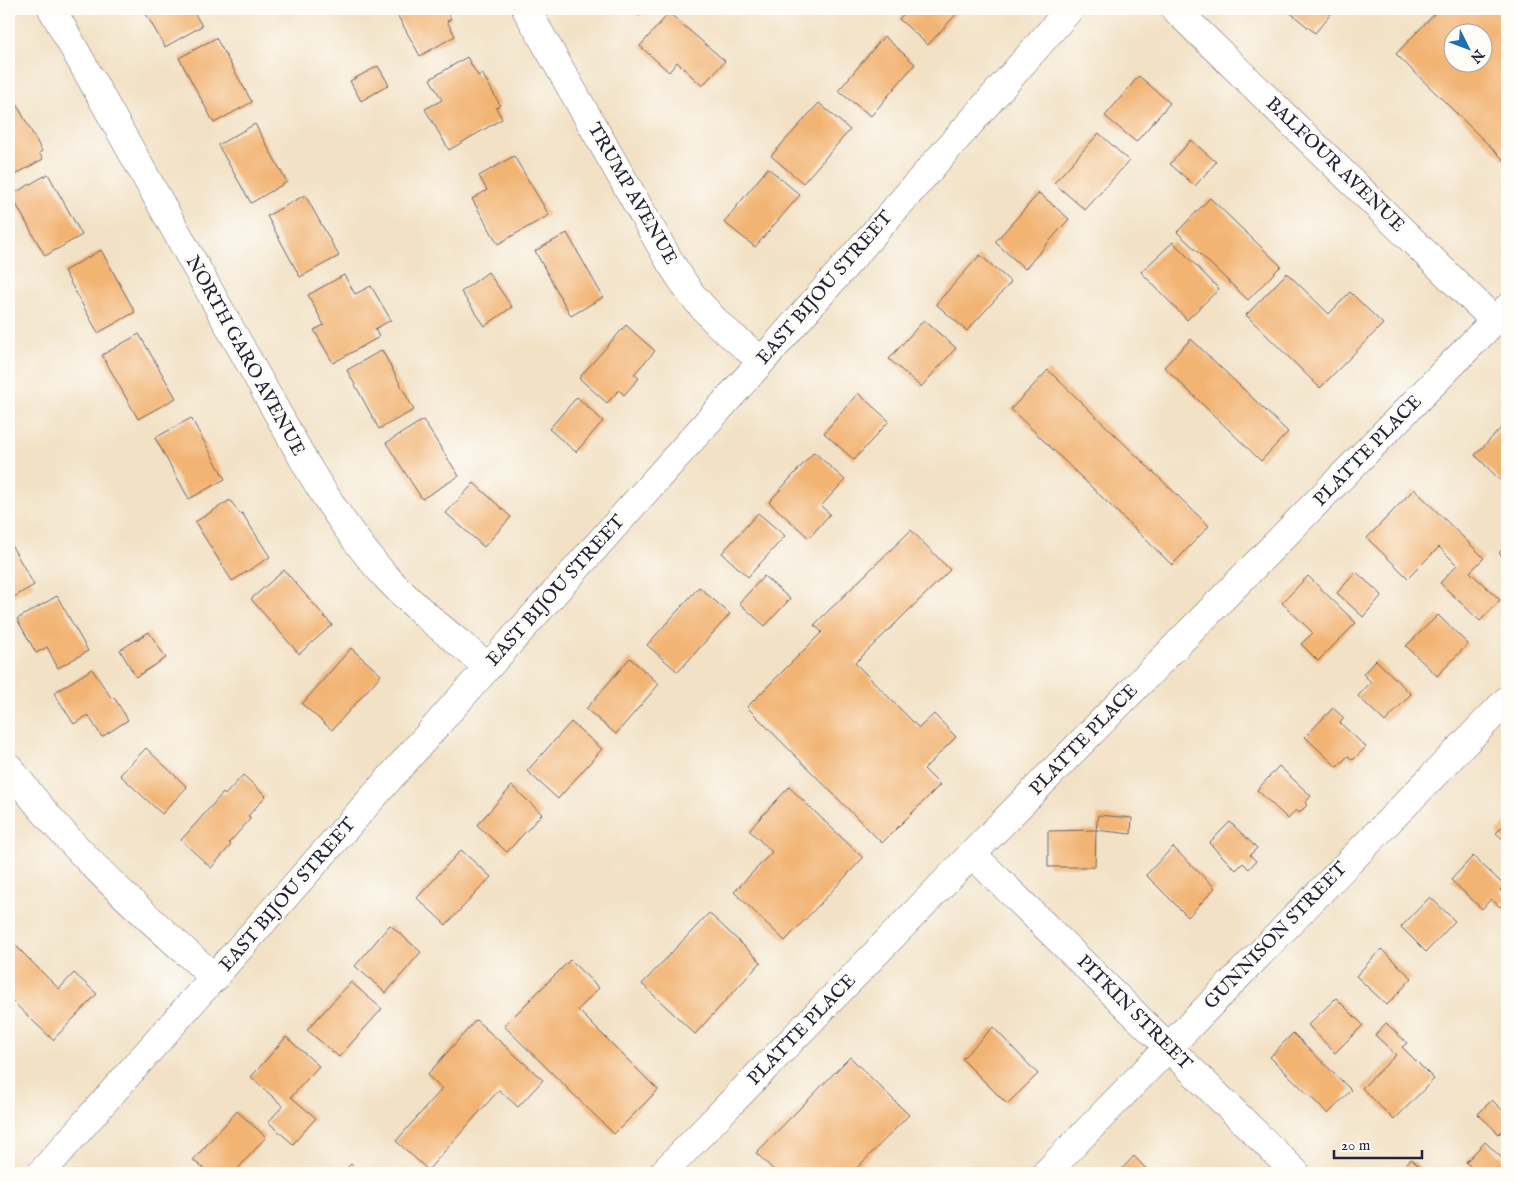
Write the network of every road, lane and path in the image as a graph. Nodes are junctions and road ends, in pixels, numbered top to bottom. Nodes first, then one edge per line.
1 (52, 9) edge
2 (526, 9) edge
3 (1070, 9) edge
4 (1175, 9) edge
5 (1501, 315) edge
6 (762, 360) junction
7 (488, 667) junction
8 (1507, 700) edge
9 (9, 767) edge
10 (972, 854) junction
11 (215, 978) junction
12 (1168, 1047) junction
13 (41, 1173) edge
14 (663, 1173) edge
15 (1046, 1173) edge
16 (1296, 1173) edge

1 - 7 street, NORTH GARO AVENUE
2 - 6 street, TRUMP AVENUE
3 - 6 street, EAST BIJOU STREET
4 - 5 street, BALFOUR AVENUE
5 - 10 street, PLATTE PLACE
6 - 7 street, EAST BIJOU STREET
7 - 11 street, EAST BIJOU STREET
8 - 12 street, GUNNISON STREET
9 - 11 street
10 - 12 street, PITKIN STREET
10 - 14 street, PLATTE PLACE
11 - 13 street, EAST BIJOU STREET
12 - 15 street, GUNNISON STREET
12 - 16 street, PITKIN STREET

